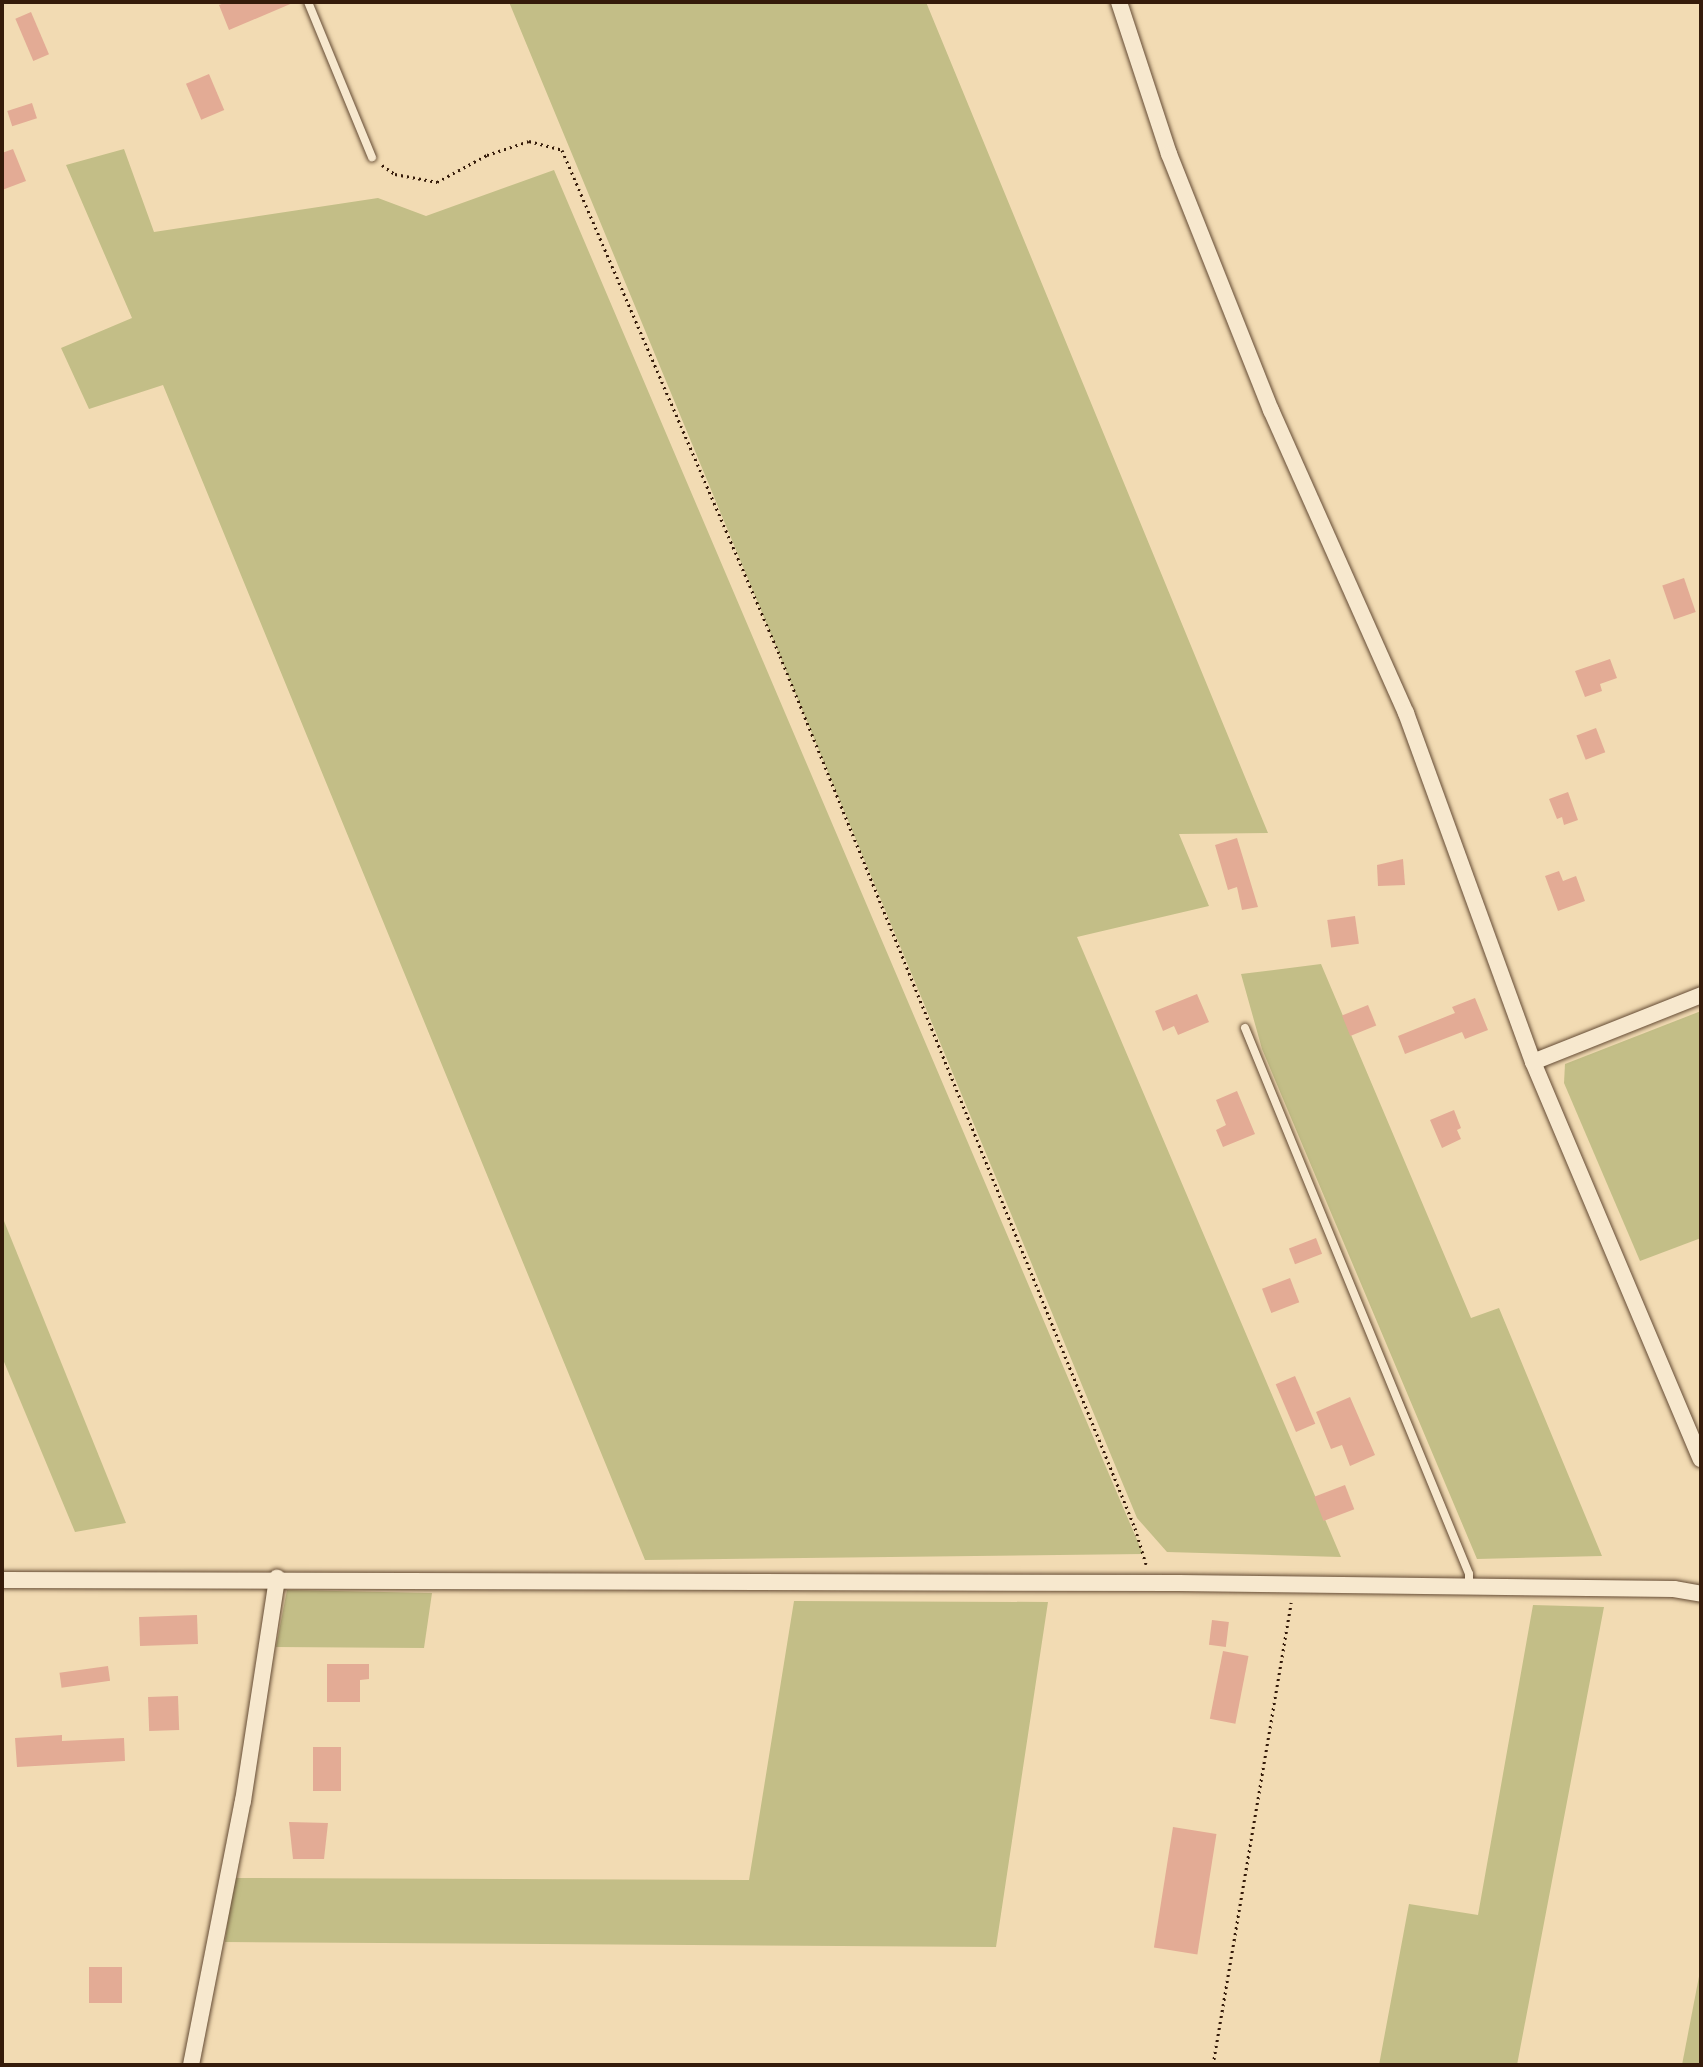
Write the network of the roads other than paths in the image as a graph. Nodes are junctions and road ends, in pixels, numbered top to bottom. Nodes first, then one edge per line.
1 (308, 2) edge
2 (1119, 2) edge
3 (372, 157) road end
4 (1701, 995) edge
5 (1245, 1028) dead end
6 (1533, 1062) junction
7 (1701, 1459) edge
8 (277, 1578) junction
9 (2, 1580) edge
10 (1469, 1586) junction
11 (1701, 1594) edge
12 (191, 2065) edge

1 - 3 lane
2 - 6 street
4 - 6 street
5 - 10 lane
6 - 7 street
8 - 9 street
8 - 10 street
8 - 12 street
10 - 11 street

